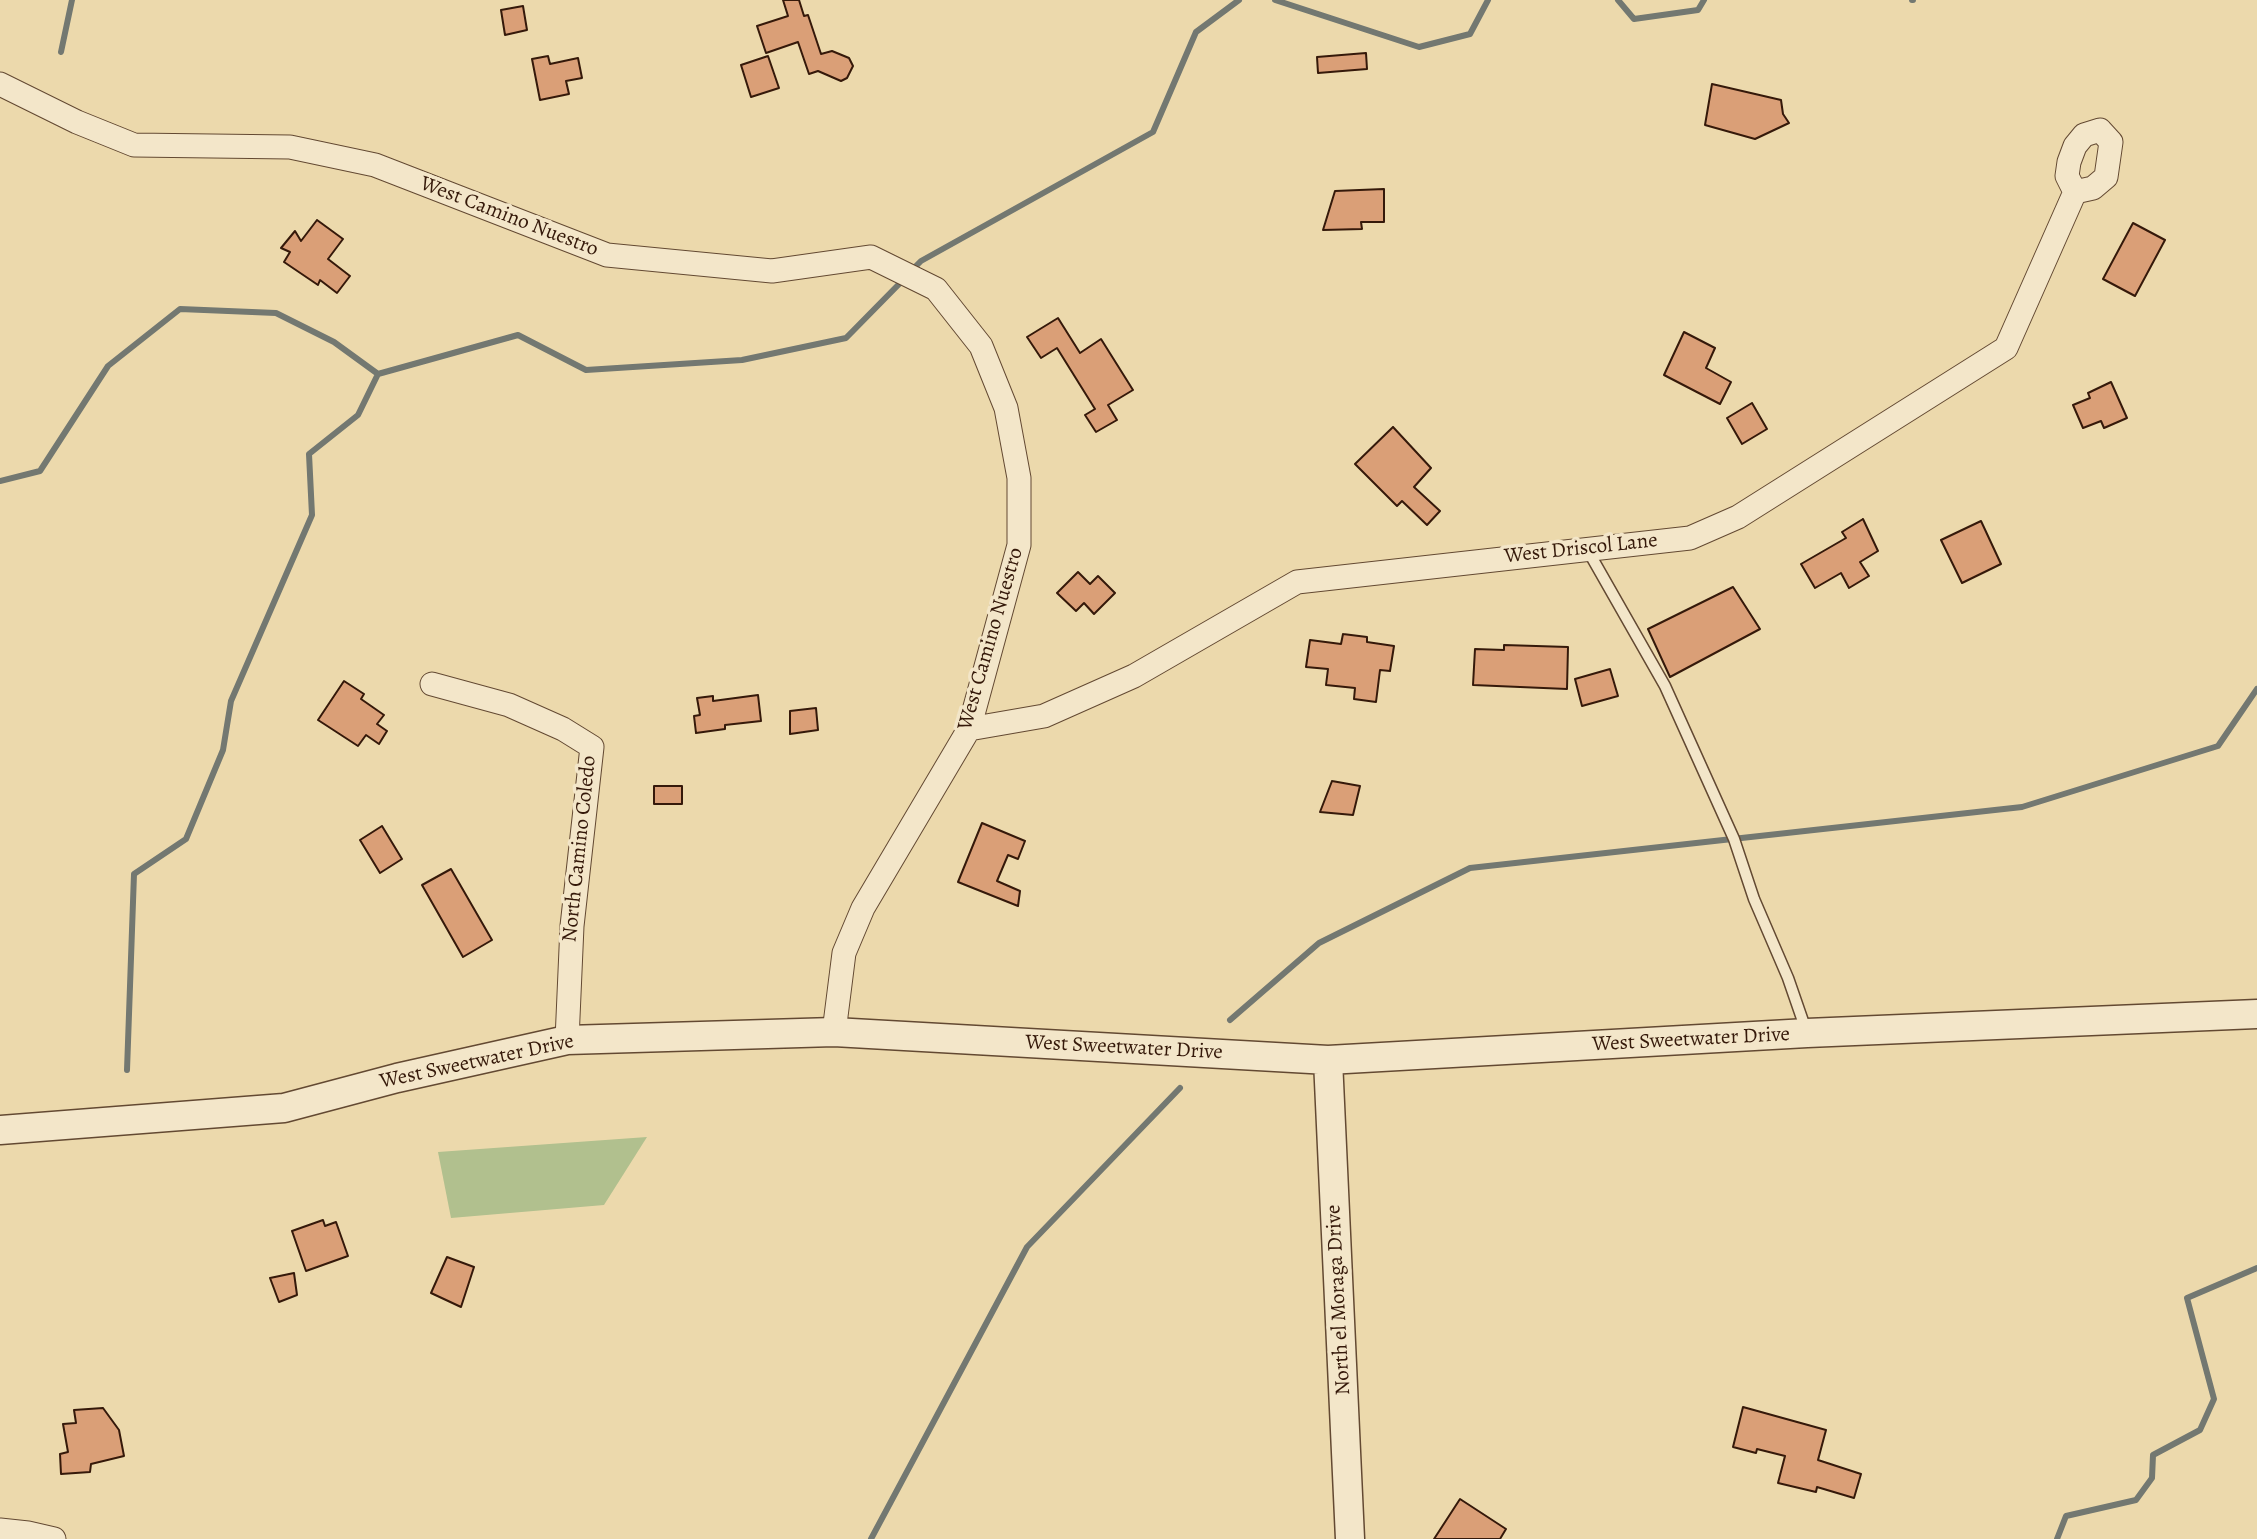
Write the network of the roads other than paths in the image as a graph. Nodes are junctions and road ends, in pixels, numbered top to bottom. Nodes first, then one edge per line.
1 (0, 85) edge
2 (2076, 192) dead end
3 (1587, 549) junction
4 (432, 684) dead end
5 (969, 729) junction
6 (2257, 1014) edge
7 (834, 1032) junction
8 (1807, 1033) junction
9 (567, 1040) junction
10 (1328, 1060) junction
11 (0, 1130) edge
12 (0, 1530) edge
13 (54, 1539) edge
14 (1350, 1539) edge

1 - 5 street, West Camino Nuestro
2 - 3 street, West Driscol Lane
3 - 5 street, West Driscol Lane
3 - 8 lane
4 - 9 street, North Camino Coledo
5 - 7 street, West Camino Nuestro
6 - 8 street, West Sweetwater Drive
7 - 9 street, West Sweetwater Drive
7 - 10 street, West Sweetwater Drive
8 - 10 street, West Sweetwater Drive
9 - 11 street, West Sweetwater Drive
10 - 14 street, North el Moraga Drive
12 - 13 street

